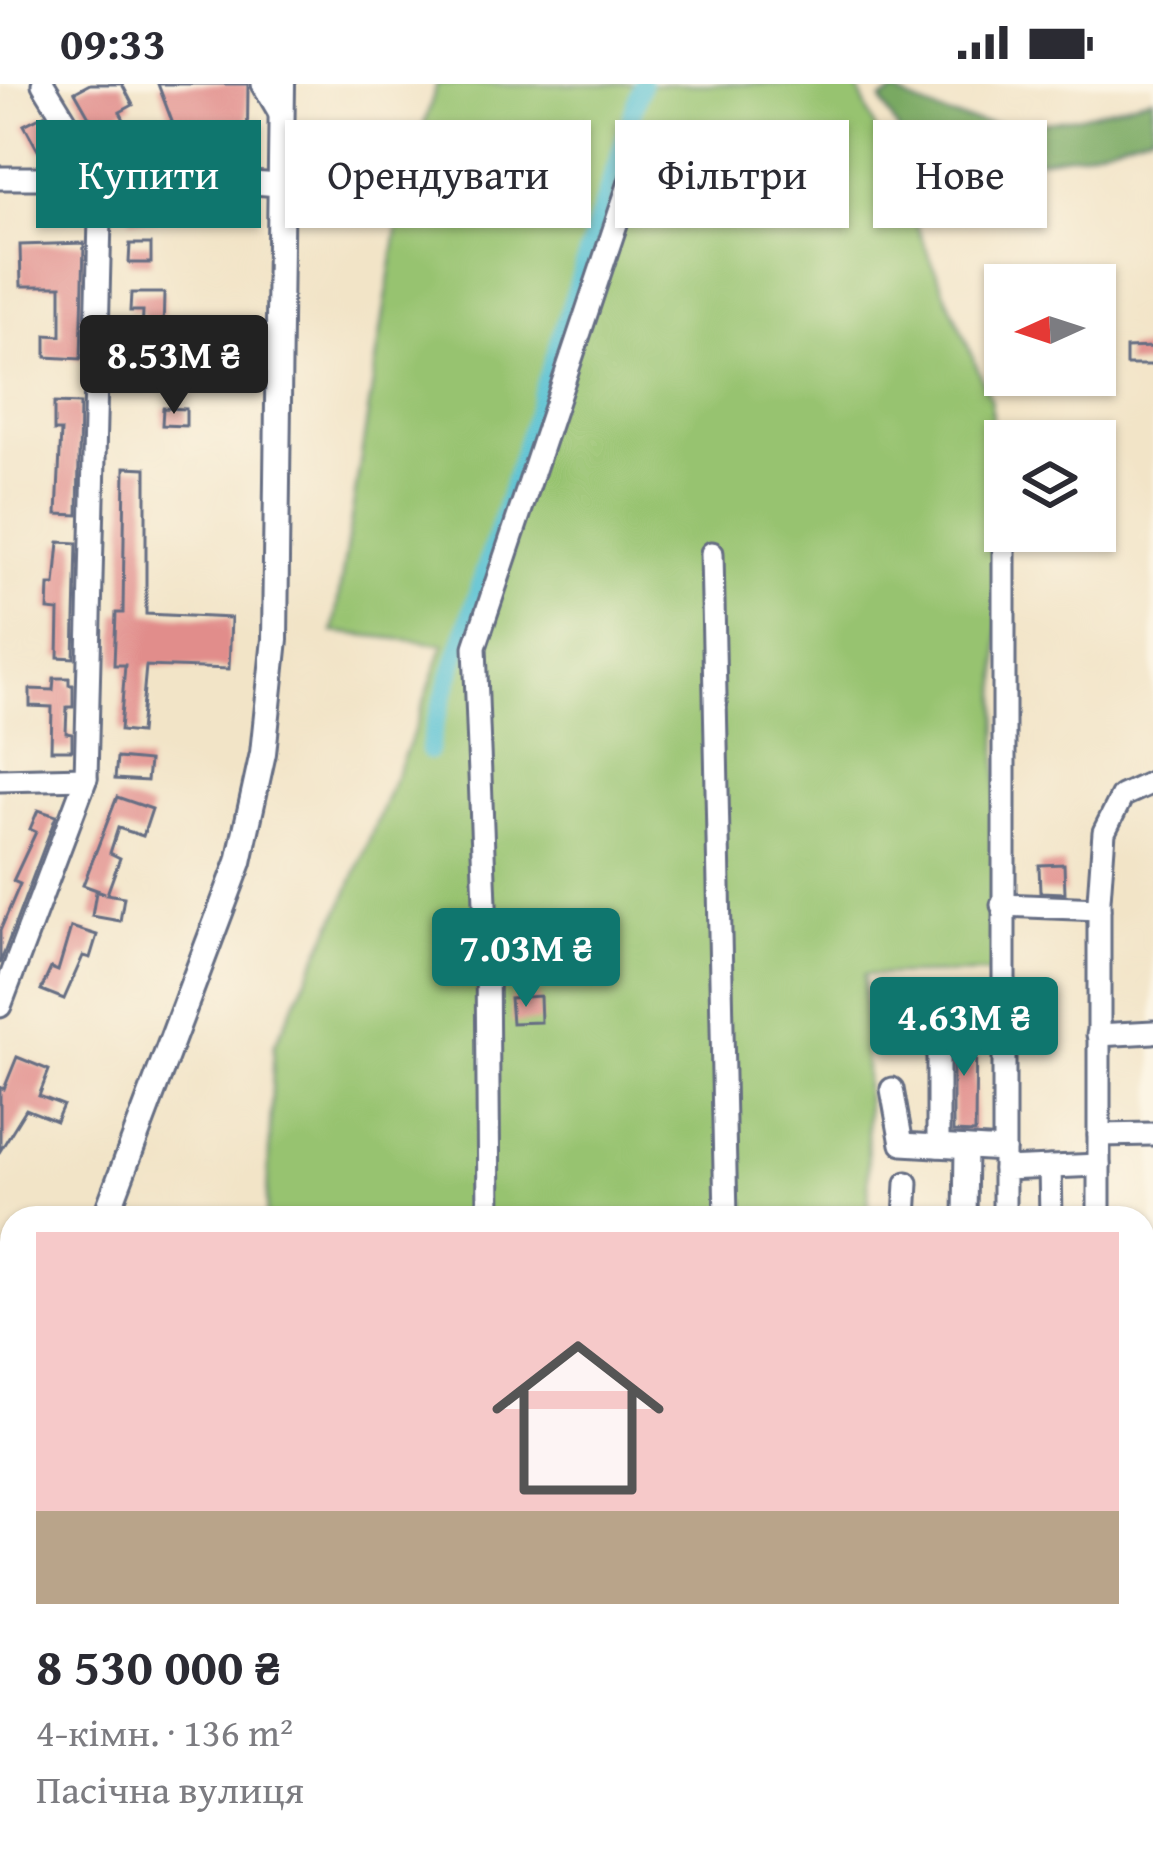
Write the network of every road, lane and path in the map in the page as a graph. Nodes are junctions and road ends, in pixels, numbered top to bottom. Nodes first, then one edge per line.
1 (44, 84) edge
2 (263, 84) edge
3 (282, 84) edge
4 (281, 115) junction
5 (66, 120) edge
6 (0, 178) edge
7 (36, 178) edge
8 (261, 184) edge
9 (280, 185) junction
10 (615, 227) edge
11 (100, 228) edge
12 (1004, 552) edge
13 (712, 553) dead end
14 (86, 778) junction
15 (0, 780) edge
16 (1153, 782) edge
17 (1002, 905) junction
18 (1099, 909) junction
19 (1001, 995) junction
20 (0, 1006) edge
21 (1153, 1033) edge
22 (1098, 1035) junction
23 (892, 1089) dead end
24 (1153, 1134) edge
25 (1099, 1135) junction
26 (938, 1146) junction
27 (966, 1148) junction
28 (1004, 1160) junction
29 (1099, 1165) junction
30 (1051, 1167) junction
31 (907, 1183) dead end
32 (110, 1206) edge
33 (489, 1206) edge
34 (726, 1206) edge
35 (906, 1206) edge
36 (965, 1206) edge
37 (1004, 1206) edge
38 (1051, 1206) edge
39 (1100, 1206) edge

1 - 5 street
2 - 4 street
3 - 4 main road
4 - 9 main road
6 - 7 street
8 - 9 street
9 - 32 main road
10 - 33 street
11 - 14 street
12 - 17 street
13 - 34 street
14 - 15 street
14 - 20 street
16 - 18 street
17 - 18 street
17 - 19 street
18 - 22 street
19 - 26 street
19 - 28 street
21 - 22 street
22 - 25 street
23 - 26 street
24 - 25 street
25 - 29 street
26 - 27 street
27 - 28 street
27 - 36 street
28 - 30 street
28 - 37 street
29 - 30 street
29 - 39 street
30 - 38 street
31 - 35 street

